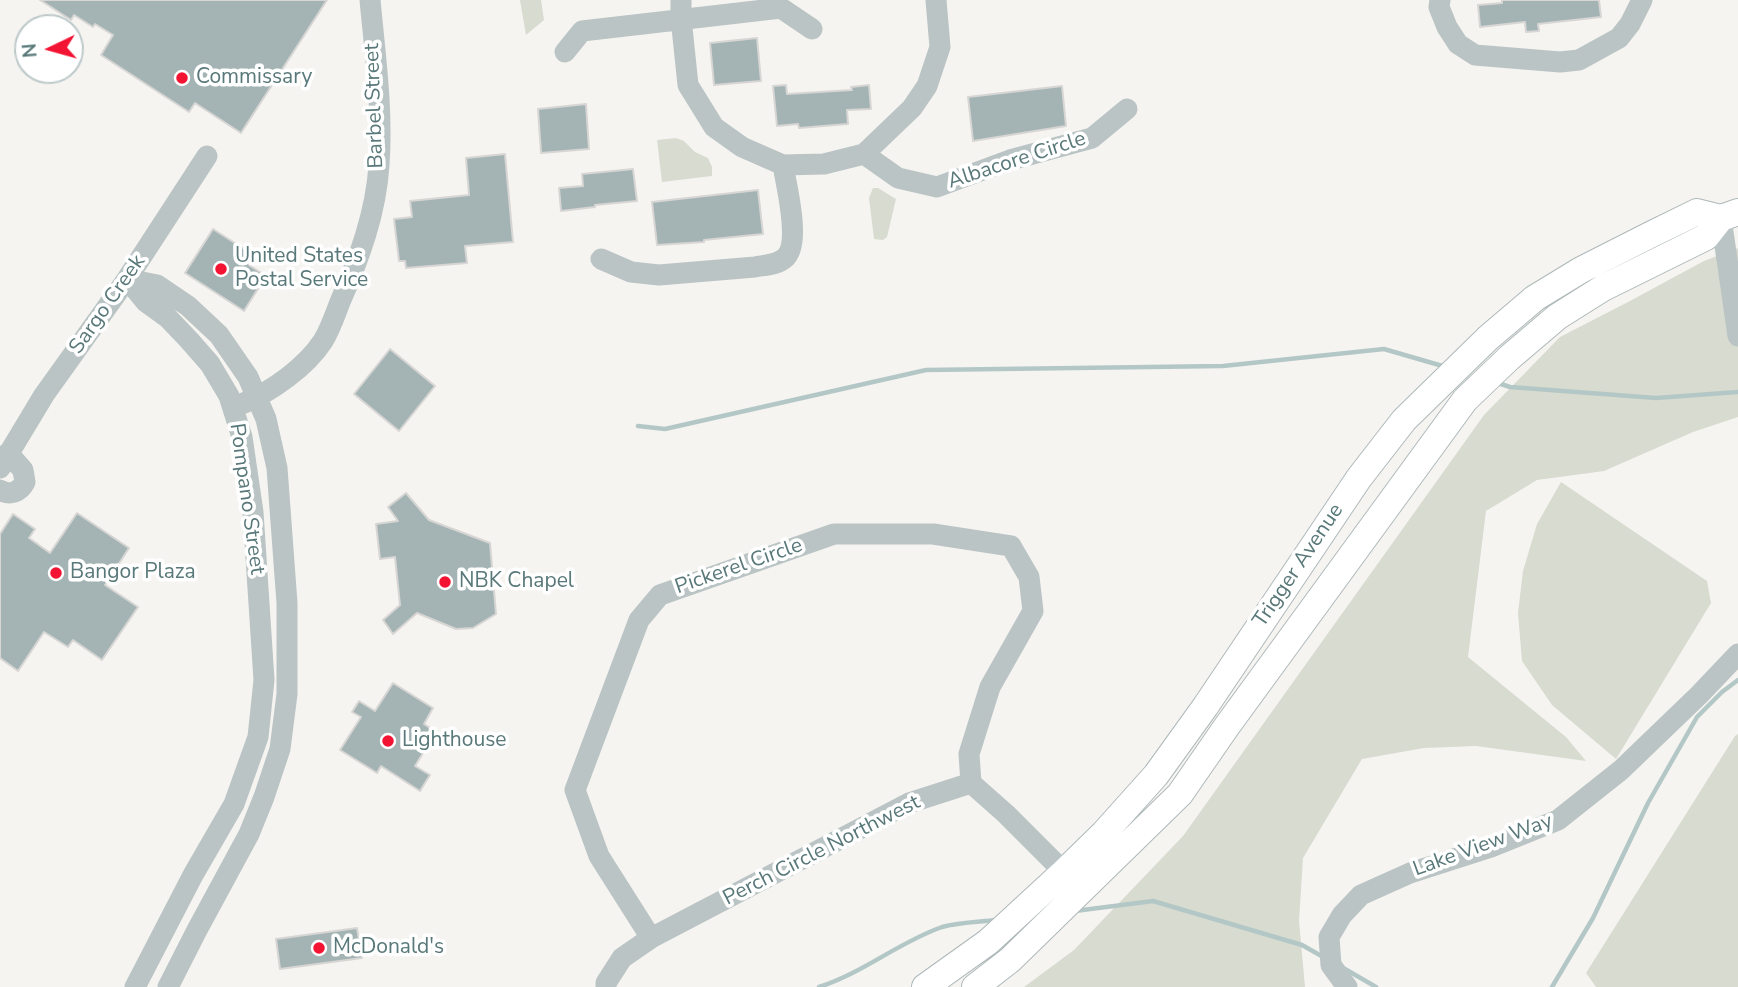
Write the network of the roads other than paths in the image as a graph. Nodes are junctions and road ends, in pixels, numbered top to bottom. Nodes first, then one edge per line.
1 (370, 0) edge
2 (936, 0) edge
3 (1440, 0) edge
4 (1642, 0) edge
5 (681, 9) edge
6 (812, 29) dead end
7 (565, 51) dead end
8 (1127, 109) dead end
9 (864, 154) junction
10 (207, 156) dead end
11 (783, 165) junction
12 (1729, 215) edge
13 (601, 259) dead end
14 (127, 279) junction
15 (1738, 336) edge
16 (257, 398) junction
17 (233, 408) junction
18 (4, 461) edge
19 (0, 490) edge
20 (1738, 654) edge
21 (971, 783) junction
22 (1073, 881) junction
23 (651, 938) junction
24 (135, 987) edge
25 (168, 987) edge
26 (606, 987) edge
27 (926, 987) edge
28 (975, 987) edge
29 (1347, 987) edge

1 - 16 street, Barbel Street
2 - 9 street
3 - 4 street
5 - 6 street
5 - 7 street
5 - 11 street
8 - 9 street, Albacore Circle
9 - 11 street
10 - 14 street, Sargo Creek
11 - 13 street
12 - 15 street
12 - 22 main road, Trigger Avenue
12 - 22 main road, Trigger Avenue
14 - 16 street, Pompano Street
14 - 17 street, Pompano Street
14 - 18 street, Sargo Creek
16 - 17 street, Barbel Street
16 - 25 street, Pompano Street
17 - 24 street, Pompano Street
18 - 19 street, Sargo Creek
20 - 29 street, Lake View Way
21 - 22 street
21 - 23 street, Perch Circle Northwest
21 - 23 street, Pickerel Circle
22 - 27 main road, Trigger Avenue
22 - 28 main road, Trigger Avenue
23 - 26 street

